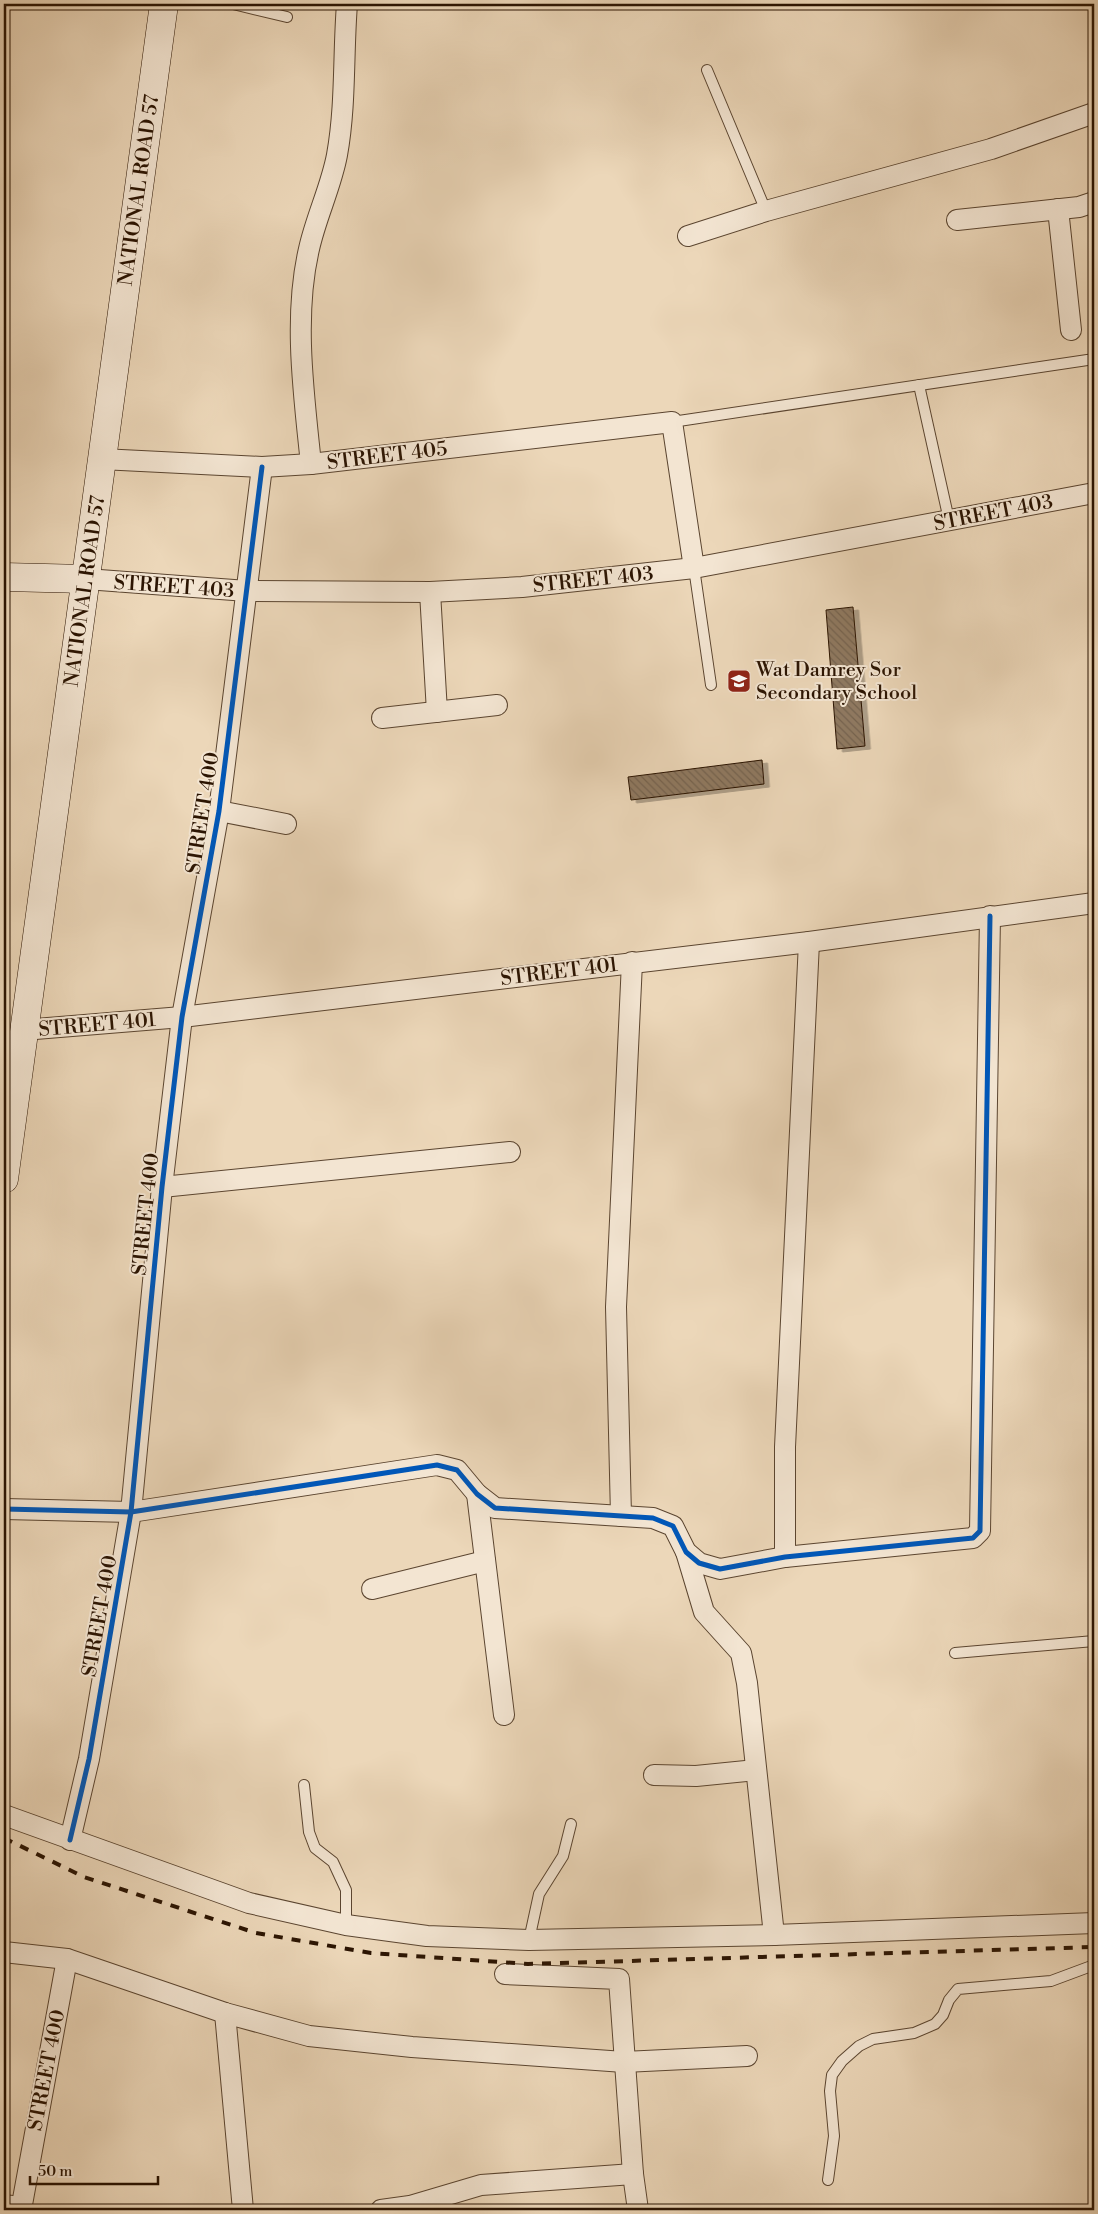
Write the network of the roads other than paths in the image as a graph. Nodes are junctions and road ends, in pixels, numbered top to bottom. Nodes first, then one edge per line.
1 (164, 4) edge
2 (233, 4) edge
3 (348, 4) edge
4 (287, 17) dead end
5 (707, 70) dead end
6 (1094, 113) edge
7 (1094, 202) edge
8 (1058, 209) junction
9 (766, 211) junction
10 (957, 220) dead end
11 (688, 236) dead end
12 (1071, 330) dead end
13 (1094, 359) edge
14 (919, 385) junction
15 (672, 422) junction
16 (101, 459) junction
17 (312, 464) junction
18 (262, 467) junction
19 (1094, 493) edge
20 (949, 520) junction
21 (694, 568) junction
22 (4, 577) edge
23 (86, 579) junction
24 (247, 591) junction
25 (430, 592) junction
26 (711, 685) dead end
27 (497, 705) dead end
28 (437, 712) junction
29 (382, 718) dead end
30 (219, 811) junction
31 (286, 824) dead end
32 (1094, 903) edge
33 (990, 916) junction
34 (809, 942) junction
35 (632, 962) junction
36 (182, 1017) junction
37 (23, 1030) junction
38 (510, 1152) dead end
39 (4, 1179) edge
40 (162, 1187) junction
41 (476, 1494) junction
42 (4, 1509) edge
43 (132, 1512) junction
44 (621, 1516) junction
45 (686, 1552) junction
46 (785, 1557) junction
47 (485, 1562) junction
48 (372, 1589) dead end
49 (1094, 1641) edge
50 (955, 1653) dead end
51 (504, 1715) dead end
52 (756, 1770) junction
53 (654, 1775) dead end
54 (304, 1785) dead end
55 (4, 1815) edge
56 (571, 1824) dead end
57 (70, 1840) junction
58 (1094, 1923) edge
59 (346, 1925) junction
60 (774, 1935) junction
61 (529, 1940) junction
62 (4, 1952) edge
63 (67, 1959) junction
64 (1094, 1965) edge
65 (505, 1974) dead end
66 (225, 2013) junction
67 (747, 2056) dead end
68 (624, 2062) junction
69 (632, 2174) junction
70 (828, 2180) dead end
71 (15, 2204) edge
72 (244, 2210) edge
73 (380, 2210) edge
74 (638, 2210) edge

1 - 16 main road, NATIONAL ROAD 57
2 - 4 lane
3 - 17 street
5 - 9 lane
6 - 9 street
7 - 8 street
8 - 10 street
8 - 12 street
9 - 11 street
13 - 14 lane
14 - 15 lane
14 - 20 lane
15 - 17 street, STREET 405
15 - 21 street
16 - 18 street, STREET 405
16 - 23 main road, NATIONAL ROAD 57
17 - 18 street, STREET 405
18 - 24 street, STREET 400
19 - 20 street, STREET 403
20 - 21 street, STREET 403
21 - 25 street, STREET 403
21 - 26 lane
22 - 23 main road
23 - 24 street, STREET 403
23 - 37 main road, NATIONAL ROAD 57
24 - 25 street, STREET 403
24 - 30 street, STREET 400
25 - 28 street
27 - 28 street
28 - 29 street
30 - 31 street
30 - 36 street, STREET 400
32 - 33 street, STREET 401
33 - 34 street, STREET 401
33 - 46 street
34 - 35 street, STREET 401
34 - 46 street
35 - 36 street, STREET 401
35 - 44 street
36 - 37 street, STREET 401
36 - 40 street, STREET 400
37 - 39 main road, NATIONAL ROAD 57
38 - 40 street
40 - 43 street, STREET 400
41 - 43 street
41 - 44 street
41 - 47 street
42 - 43 street
43 - 57 street, STREET 400
44 - 45 street
45 - 46 street
45 - 52 street
47 - 48 street
47 - 51 street
49 - 50 lane
52 - 53 street
52 - 60 street
54 - 59 lane
55 - 57 street
56 - 61 lane
57 - 59 street
58 - 60 street
59 - 61 street
60 - 61 street
62 - 63 street
63 - 66 street
63 - 71 street, STREET 400
64 - 70 lane
65 - 68 street
66 - 68 street
66 - 72 street
67 - 68 street
68 - 69 street
69 - 73 street
69 - 74 street

